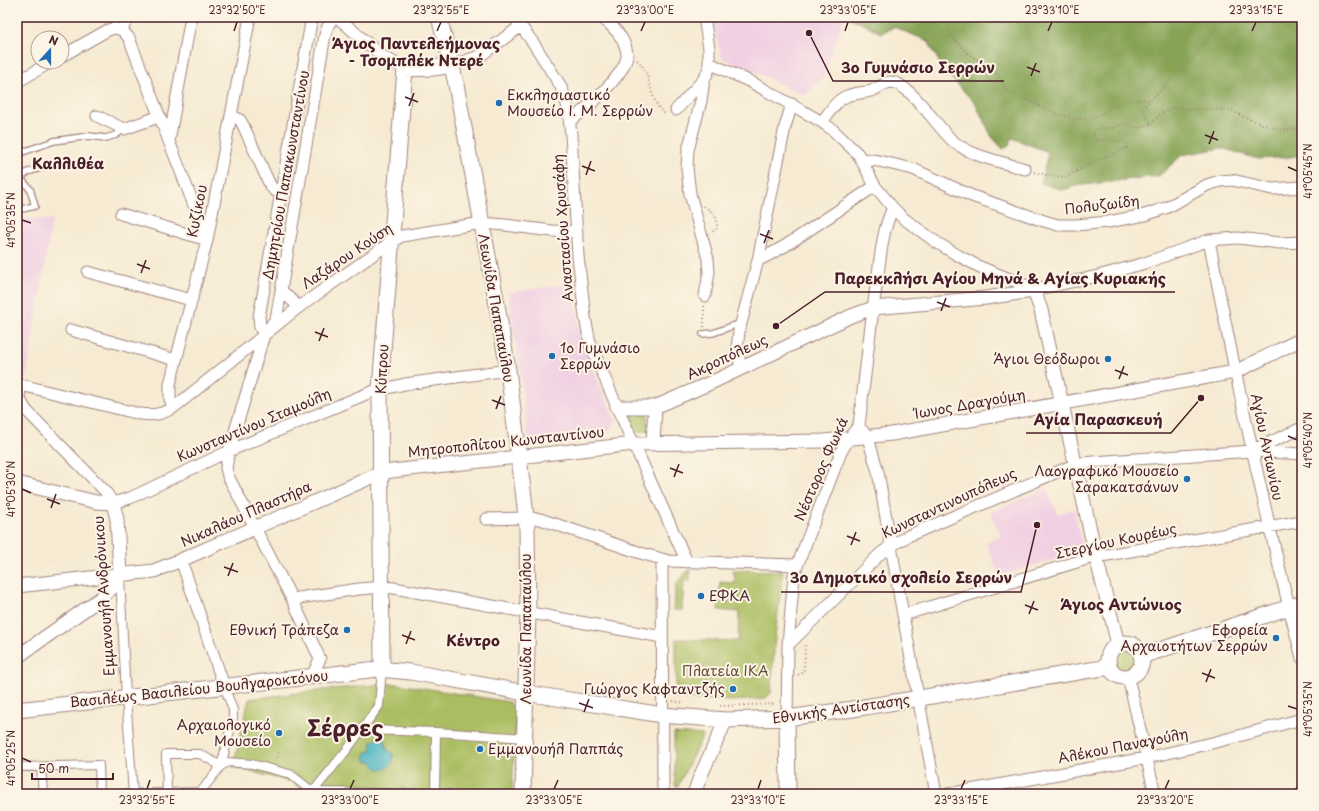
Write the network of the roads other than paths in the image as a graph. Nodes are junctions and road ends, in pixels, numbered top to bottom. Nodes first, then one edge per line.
1 (128, 17) edge
2 (191, 17) edge
3 (250, 17) edge
4 (312, 17) edge
5 (333, 17) edge
6 (337, 17) edge
7 (601, 17) edge
8 (704, 17) edge
9 (440, 18) edge
10 (518, 21) edge
11 (122, 30) junction
12 (70, 51) edge
13 (709, 63) junction
14 (453, 65) junction
15 (405, 69) junction
16 (37, 70) edge
17 (704, 79) junction
18 (17, 82) edge
19 (792, 104) junction
20 (676, 110) road end
21 (231, 115) junction
22 (97, 116) dead end
23 (158, 117) junction
24 (570, 121) junction
25 (822, 122) junction
26 (124, 129) junction
27 (169, 141) junction
28 (17, 154) edge
29 (862, 159) junction
30 (44, 167) dead end
31 (1025, 169) road end
32 (18, 180) edge
33 (875, 186) junction
34 (1302, 187) edge
35 (282, 193) junction
36 (17, 207) edge
37 (892, 208) junction
38 (121, 214) dead end
39 (482, 223) junction
40 (577, 232) junction
41 (207, 240) junction
42 (1209, 240) junction
43 (391, 242) junction
44 (1302, 242) edge
45 (758, 260) junction
46 (88, 272) dead end
47 (1032, 289) junction
48 (281, 290) junction
49 (704, 296) road end
50 (191, 300) junction
51 (299, 307) junction
52 (873, 308) junction
53 (741, 323) junction
54 (71, 330) dead end
55 (703, 334) road end
56 (264, 336) junction
57 (1302, 339) edge
58 (176, 360) junction
59 (741, 368) junction
60 (508, 370) junction
61 (1235, 372) junction
62 (19, 385) edge
63 (380, 389) junction
64 (1062, 404) junction
65 (617, 407) junction
66 (655, 407) junction
67 (174, 408) junction
68 (859, 425) junction
69 (1302, 428) edge
70 (1286, 436) junction
71 (868, 438) junction
72 (848, 440) junction
73 (634, 444) junction
74 (653, 444) junction
75 (229, 451) junction
76 (1252, 451) junction
77 (1296, 453) edge
78 (518, 456) junction
79 (1076, 464) junction
80 (381, 473) junction
81 (17, 483) edge
82 (113, 503) junction
83 (526, 518) junction
84 (486, 519) dead end
85 (1302, 521) edge
86 (1269, 527) junction
87 (255, 528) junction
88 (891, 546) junction
89 (1096, 557) junction
90 (662, 559) junction
91 (181, 560) junction
92 (687, 562) junction
93 (796, 565) junction
94 (120, 575) junction
95 (17, 586) edge
96 (382, 587) junction
97 (292, 599) junction
98 (1295, 605) edge
99 (528, 612) junction
100 (903, 615) junction
101 (662, 637) junction
102 (1118, 644) junction
103 (788, 645) junction
104 (1142, 656) junction
105 (17, 657) edge
106 (1302, 658) edge
107 (1109, 666) junction
108 (382, 669) junction
109 (312, 676) junction
110 (1128, 677) junction
111 (224, 686) junction
112 (526, 694) junction
113 (126, 697) junction
114 (919, 698) junction
115 (17, 710) edge
116 (662, 715) junction
117 (787, 718) junction
118 (1302, 719) edge
119 (726, 720) junction
120 (362, 730) junction
121 (436, 732) junction
122 (525, 738) junction
123 (1146, 758) junction
124 (221, 766) junction
125 (42, 767) junction
126 (17, 768) edge
127 (167, 793) edge
128 (199, 793) edge
129 (312, 793) edge
130 (348, 793) edge
131 (42, 794) edge
132 (100, 794) edge
133 (115, 794) edge
134 (133, 794) edge
135 (379, 794) edge
136 (414, 794) edge
137 (435, 794) edge
138 (454, 794) edge
139 (523, 794) edge
140 (663, 794) edge
141 (694, 794) edge
142 (788, 794) edge
143 (936, 794) edge
144 (948, 794) edge
145 (1154, 794) edge

1 - 11 street
2 - 27 street
3 - 21 street, Κυζίκου
4 - 35 street, Δημητρίου Παπακωνσταντίνου
5 - 48 street, Δημητρίου Παπακωνσταντίνου
6 - 15 street
7 - 24 street
8 - 13 street
9 - 14 main road, Λεωνίδα Παπαπαύλου
10 - 14 street
10 - 24 street, Αναστασίου Χρυσάφη
11 - 12 street
11 - 23 street
13 - 17 street
13 - 19 street
14 - 15 main road
14 - 39 main road, Λεωνίδα Παπαπαύλου
15 - 43 main road, Κύπρου
16 - 18 street
17 - 20 street
17 - 49 street
19 - 25 street
19 - 45 street
21 - 35 street
21 - 41 street, Κυζίκου
22 - 26 street
23 - 26 street
23 - 27 street
24 - 40 street, Αναστασίου Χρυσάφη
25 - 29 street
25 - 31 street
26 - 28 lane
27 - 41 street
29 - 33 street
29 - 34 street, Πολυζωίδη
30 - 32 lane
32 - 36 lane
33 - 37 street
33 - 45 street
35 - 56 street, Δημητρίου Παπακωνσταντίνου
37 - 47 street
37 - 52 street, Νέστορος Φωκά
38 - 41 street
39 - 40 street, Λαζάρου Κούση
39 - 43 street, Λαζάρου Κούση
39 - 60 main road, Λεωνίδα Παπαπαύλου
40 - 65 street, Αναστασίου Χρυσάφη
41 - 50 street, Κυζίκου
42 - 44 street
42 - 47 street
42 - 61 street, Αγίου Αντωνίου
43 - 51 street, Λαζάρου Κούση
43 - 63 main road, Κύπρου
45 - 53 street
46 - 50 street
47 - 52 street, Ακροπόλεως
47 - 64 street
48 - 51 street
48 - 56 street, Δημητρίου Παπακωνσταντίνου
50 - 58 street, Κυζίκου
51 - 56 street, Λαζάρου Κούση
52 - 59 street, Ακροπόλεως
52 - 68 street, Νέστορος Φωκά
53 - 55 lane
53 - 59 street
54 - 58 street
56 - 67 street, Λαζάρου Κούση
56 - 75 street, Δημητρίου Παπακωνσταντίνου
57 - 61 street, Ίωνος Δραγούμη
58 - 67 street, Κυζίκου
59 - 66 street, Ακροπόλεως
60 - 63 street, Κωνσταντίνου Σταμούλη
60 - 78 main road, Λεωνίδα Παπαπαύλου
61 - 64 street, Ίωνος Δραγούμη
61 - 76 street, Αγίου Αντωνίου
62 - 67 street, Λαζάρου Κούση
62 - 82 street, Εμμανουήλ Ανδρόνικου
63 - 75 street, Κωνσταντίνου Σταμούλη
63 - 80 main road, Κύπρου
64 - 71 street, Ίωνος Δραγούμη
64 - 79 street
65 - 66 street
65 - 73 street, Αναστασίου Χρυσάφη
66 - 74 street
68 - 71 street
68 - 72 street, Νέστορος Φωκά
69 - 70 street
70 - 76 street
70 - 77 street
71 - 72 street, Ίωνος Δραγούμη
71 - 88 street
72 - 74 street, Ίωνος Δραγούμη
72 - 93 street, Νέστορος Φωκά
73 - 74 street, Ίωνος Δραγούμη
73 - 78 street, Μητροπολίτου Κωνσταντίνου
73 - 92 street, Αναστασίου Χρυσάφη
75 - 82 street, Κωνσταντίνου Σταμούλη
75 - 87 street, Δημητρίου Παπακωνσταντίνου
76 - 77 street, Κωνσταντινουπόλεως
76 - 79 street, Κωνσταντινουπόλεως
76 - 86 street, Αγίου Αντωνίου
78 - 80 street, Μητροπολίτου Κωνσταντίνου
78 - 83 main road, Λεωνίδα Παπαπαύλου
79 - 88 street, Κωνσταντινουπόλεως
79 - 89 street
80 - 87 street, Νικαλάου Πλαστήρα
80 - 96 main road, Κύπρου
81 - 82 street, Κωνσταντίνου Σταμούλη
82 - 94 street, Εμμανουήλ Ανδρόνικου
83 - 84 street
83 - 90 street
83 - 99 main road, Λεωνίδα Παπαπαύλου
85 - 86 street, Στεργίου Κουρέως
86 - 89 street, Στεργίου Κουρέως
86 - 98 street, Αγίου Αντωνίου
87 - 91 street, Νικαλάου Πλαστήρα
87 - 97 street, Δημητρίου Παπακωνσταντίνου
88 - 100 street
88 - 103 street, Κωνσταντινουπόλεως
89 - 100 street, Στεργίου Κουρέως
89 - 102 street
90 - 92 street
90 - 101 street
91 - 94 street, Νικαλάου Πλαστήρα
91 - 111 street
92 - 93 street
93 - 103 street, Νέστορος Φωκά
94 - 95 street, Νικαλάου Πλαστήρα
94 - 105 street
94 - 113 street, Εμμανουήλ Ανδρόνικου
96 - 97 street
96 - 99 street
96 - 108 main road, Κύπρου
97 - 109 street, Δημητρίου Παπακωνσταντίνου
98 - 104 main road
98 - 106 street, Αγίου Αντωνίου
99 - 101 street
99 - 112 main road, Λεωνίδα Παπαπαύλου
100 - 114 street
101 - 116 street
102 - 104 main road
102 - 107 main road
103 - 117 street
104 - 110 main road
107 - 110 main road
107 - 114 main road, Εθνικής Αντίστασης
108 - 109 main road, Βασιλέως Βασιλείου Βουλγαροκτόνου
108 - 112 main road, Εθνικής Αντίστασης
108 - 120 street
109 - 111 main road, Βασιλέως Βασιλείου Βουλγαροκτόνου
110 - 123 street
111 - 113 main road, Βασιλέως Βασιλείου Βουλγαροκτόνου
111 - 124 street
112 - 116 main road, Εθνικής Αντίστασης
112 - 122 main road, Λεωνίδα Παπαπαύλου
113 - 115 main road, Βασιλέως Βασιλείου Βουλγαροκτόνου
113 - 134 street, Εμμανουήλ Ανδρόνικου
114 - 117 main road, Εθνικής Αντίστασης
114 - 143 street
116 - 119 main road, Εθνικής Αντίστασης
116 - 140 street
117 - 119 main road, Εθνικής Αντίστασης
117 - 142 main road
118 - 123 street, Αλέκου Παναγούλη
119 - 141 street
120 - 121 street
120 - 129 street
121 - 122 street
121 - 137 street
122 - 139 main road, Λεωνίδα Παπαπαύλου
123 - 144 street, Αλέκου Παναγούλη
123 - 145 street
124 - 127 street
124 - 128 street
124 - 129 street
125 - 126 street
125 - 131 street
125 - 132 street
127 - 128 street
127 - 134 street
129 - 130 street
130 - 135 street
133 - 134 street
135 - 136 street
136 - 137 street
137 - 138 street

